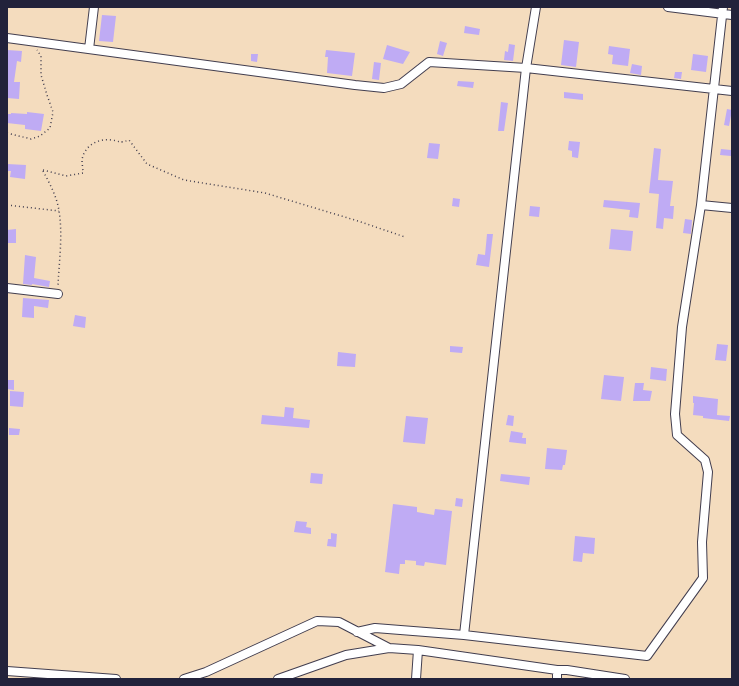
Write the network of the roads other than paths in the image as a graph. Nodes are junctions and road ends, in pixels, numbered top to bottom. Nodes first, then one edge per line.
1 (94, 7) edge
2 (536, 7) edge
3 (668, 7) edge
4 (722, 10) edge
5 (732, 15) edge
6 (7, 38) edge
7 (89, 50) junction
8 (526, 68) junction
9 (713, 89) junction
10 (732, 91) edge
11 (701, 205) junction
12 (732, 208) edge
13 (7, 288) edge
14 (58, 294) road end
15 (357, 632) junction
16 (464, 635) junction
17 (389, 648) junction
18 (418, 650) junction
19 (7, 670) edge
20 (557, 670) junction
21 (116, 679) edge
22 (184, 679) edge
23 (278, 679) edge
24 (416, 679) edge
25 (557, 679) edge
26 (625, 679) edge

1 - 7 street
2 - 8 street
3 - 4 street
4 - 5 street
4 - 9 street
6 - 7 street
7 - 8 street
8 - 9 street
8 - 16 street
9 - 10 street
9 - 11 street
11 - 12 street
11 - 16 street
13 - 14 street
15 - 16 street
15 - 17 street
15 - 22 street
17 - 18 street
17 - 23 street
18 - 20 street
18 - 24 street
19 - 21 street
20 - 25 street
20 - 26 street

